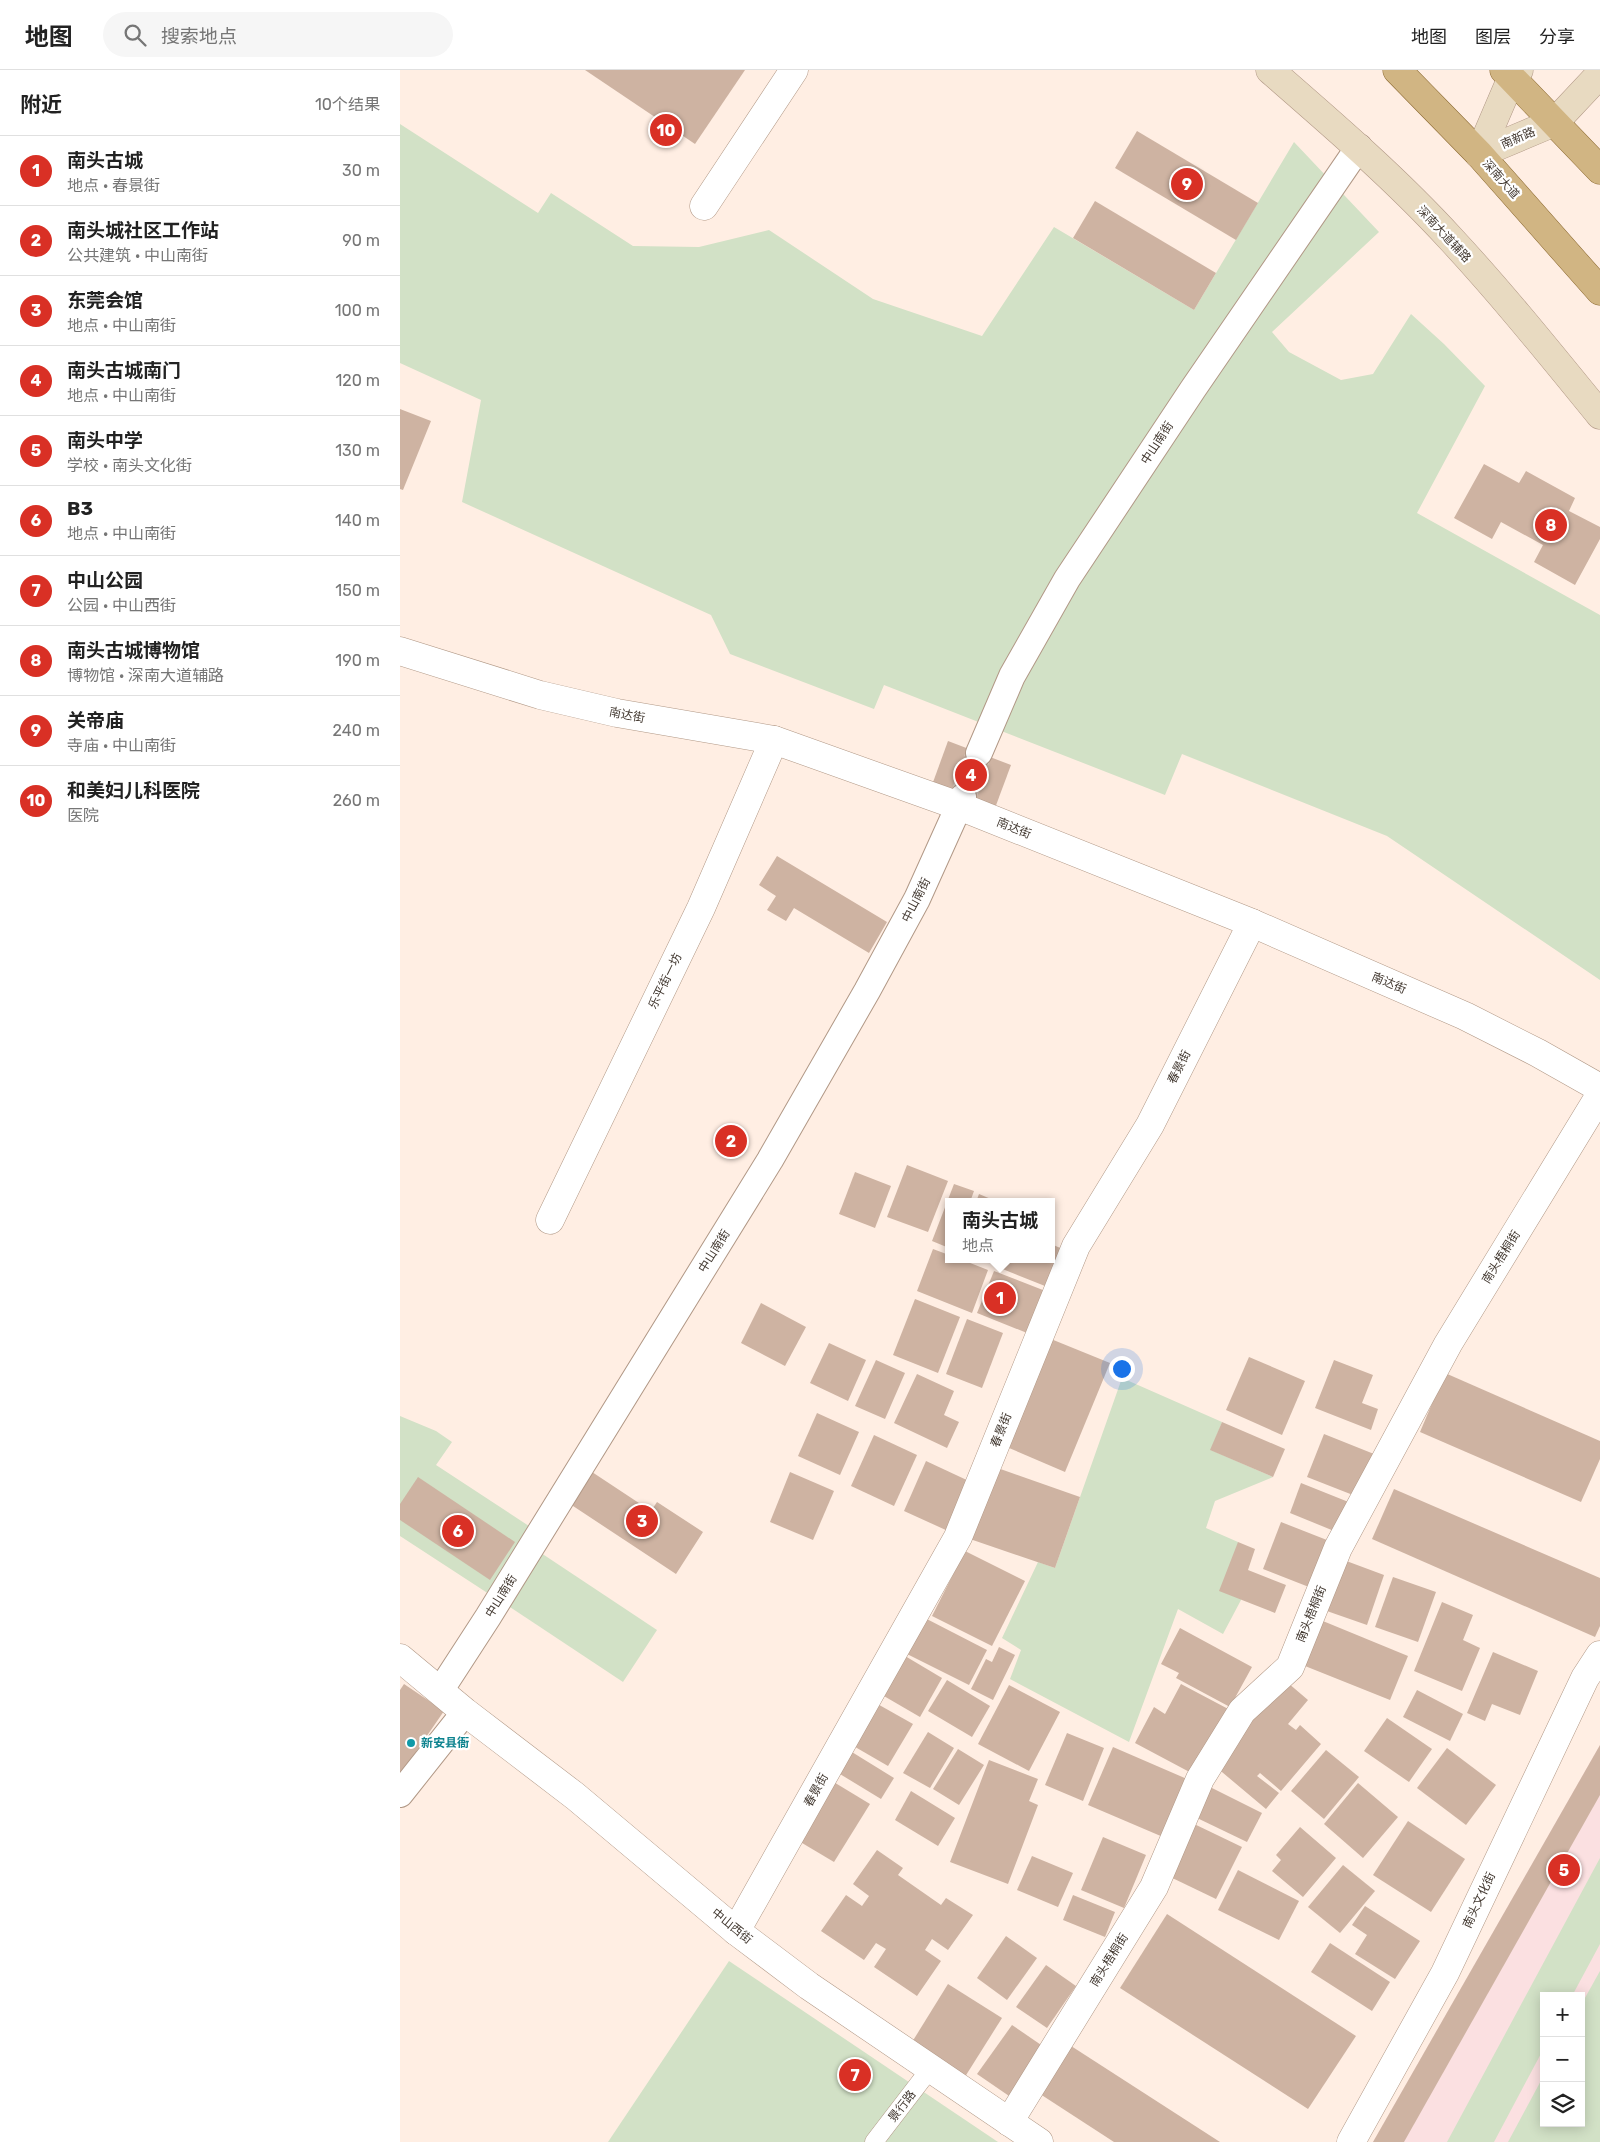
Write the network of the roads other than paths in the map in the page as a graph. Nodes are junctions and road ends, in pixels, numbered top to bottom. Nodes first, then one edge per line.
1 (794, 70) edge
2 (1270, 70) edge
3 (1397, 70) edge
4 (1512, 72) edge
5 (1600, 74) edge
6 (1555, 122) junction
7 (1359, 147) junction
8 (1479, 154) junction
9 (1600, 170) edge
10 (704, 206) dead end
11 (1600, 291) edge
12 (1600, 414) edge
13 (400, 651) edge
14 (774, 740) junction
15 (979, 753) tunnel mouth
16 (961, 802) junction
17 (1252, 923) junction
18 (1600, 1088) edge
19 (1600, 1096) edge
20 (550, 1220) dead end
21 (1600, 1655) edge
22 (400, 1658) edge
23 (440, 1691) junction
24 (465, 1712) junction
25 (400, 1794) edge
26 (736, 1930) junction
27 (930, 2069) junction
28 (1009, 2122) junction
29 (874, 2142) edge
30 (1039, 2142) edge
31 (1351, 2142) edge

1 - 10 street
2 - 7 main road, 深南大道辅路
3 - 8 main road, 深南大道
4 - 6 main road
4 - 8 main road, 南新路
5 - 6 main road, 南新路
6 - 8 main road, 南新路
6 - 9 main road
7 - 12 main road, 深南大道辅路
7 - 15 street, 中山南街
8 - 11 main road, 深南大道
13 - 14 street, 南达街
14 - 16 street, 南达街
14 - 20 street, 乐平街一坊
16 - 17 street, 南达街
16 - 23 street, 中山南街
17 - 18 street, 南达街
17 - 26 street, 春景街
19 - 28 street, 南头梧桐街
21 - 31 street, 南头文化街
22 - 23 street, 中山西街
23 - 24 street, 中山西街
24 - 25 street
24 - 26 street, 中山西街
26 - 27 street, 中山西街
27 - 28 street, 中山西街
27 - 29 lane, 景行路
28 - 30 street, 中山西街

